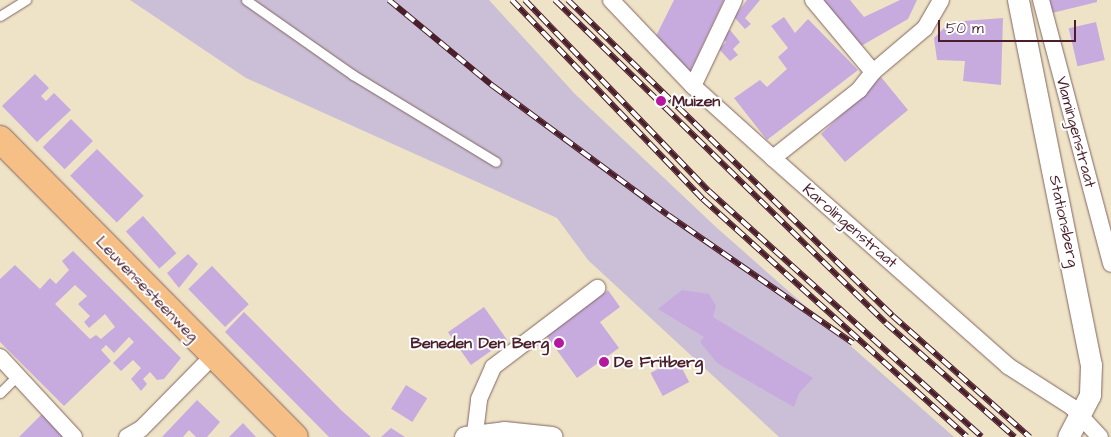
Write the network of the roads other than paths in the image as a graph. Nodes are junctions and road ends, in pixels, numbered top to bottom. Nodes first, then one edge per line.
1 (26, 0) edge
2 (246, 0) edge
3 (611, 0) edge
4 (734, 0) edge
5 (813, 0) edge
6 (941, 0) edge
7 (1018, 0) edge
8 (1041, 0) edge
9 (0, 16) edge
10 (873, 72) junction
11 (693, 86) junction
12 (0, 139) edge
13 (773, 158) junction
14 (496, 162) dead end
15 (1111, 264) edge
16 (597, 288) dead end
17 (212, 356) junction
18 (0, 357) edge
19 (17, 376) junction
20 (0, 393) edge
21 (1083, 416) junction
22 (506, 434) edge
23 (470, 435) edge
24 (74, 437) edge
25 (127, 437) edge
26 (295, 437) edge
27 (552, 437) edge
28 (1068, 437) edge
29 (1100, 437) edge

1 - 9 lane
2 - 14 lane
3 - 11 street, Karolingenstraat
4 - 11 street
5 - 10 street
6 - 10 street
7 - 21 street, Stationsberg
8 - 15 street, Vlamingenstraat
10 - 13 street
11 - 13 street, Karolingenstraat
12 - 17 main road, Leuvensesteenweg
13 - 21 street, Karolingenstraat
16 - 23 street
17 - 25 street
17 - 26 main road, Leuvensesteenweg
18 - 19 street
19 - 20 lane
19 - 24 street
21 - 28 street, Stationsberg
21 - 29 street, Karolingenstraat
22 - 23 street
22 - 27 street

